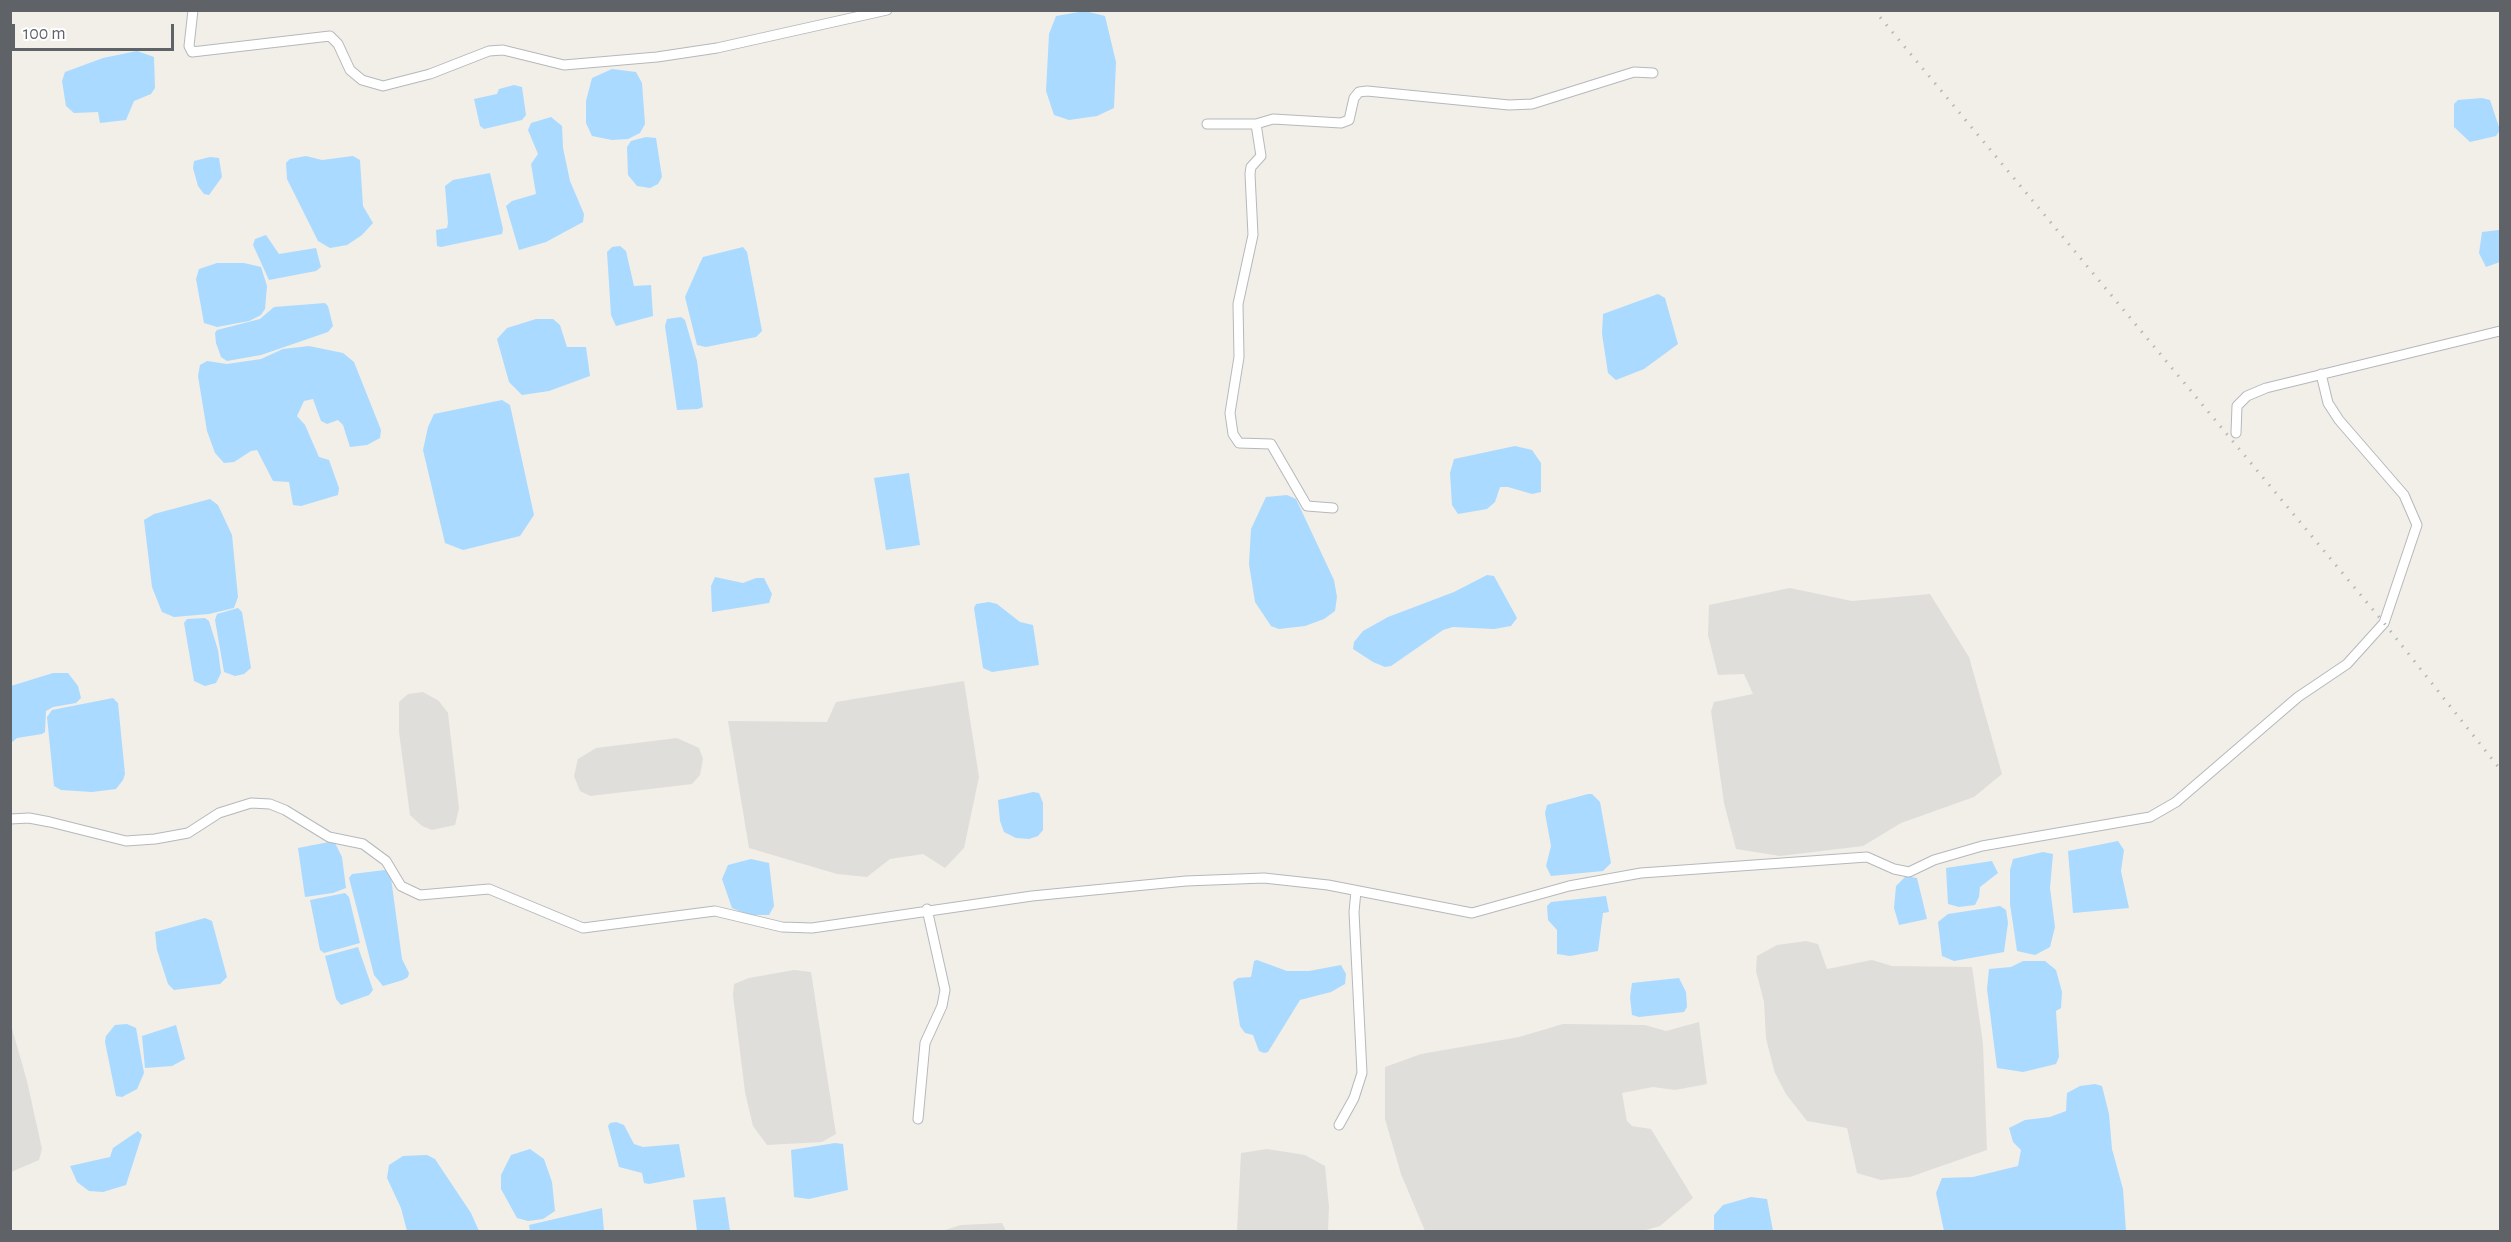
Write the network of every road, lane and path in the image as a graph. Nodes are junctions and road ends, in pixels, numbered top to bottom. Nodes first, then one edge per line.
1 (193, 10) edge
2 (887, 10) edge
3 (1653, 73) dead end
4 (1207, 124) dead end
5 (1256, 124) junction
6 (2500, 331) edge
7 (2321, 374) junction
8 (2236, 433) dead end
9 (1334, 508) dead end
10 (10, 819) edge
11 (1356, 891) junction
12 (927, 909) junction
13 (918, 1119) dead end
14 (1339, 1125) dead end

1 - 2 street
3 - 5 street
4 - 5 street
5 - 9 street
6 - 7 street
7 - 8 street
7 - 11 street
10 - 12 street
11 - 12 street
11 - 14 street
12 - 13 street

